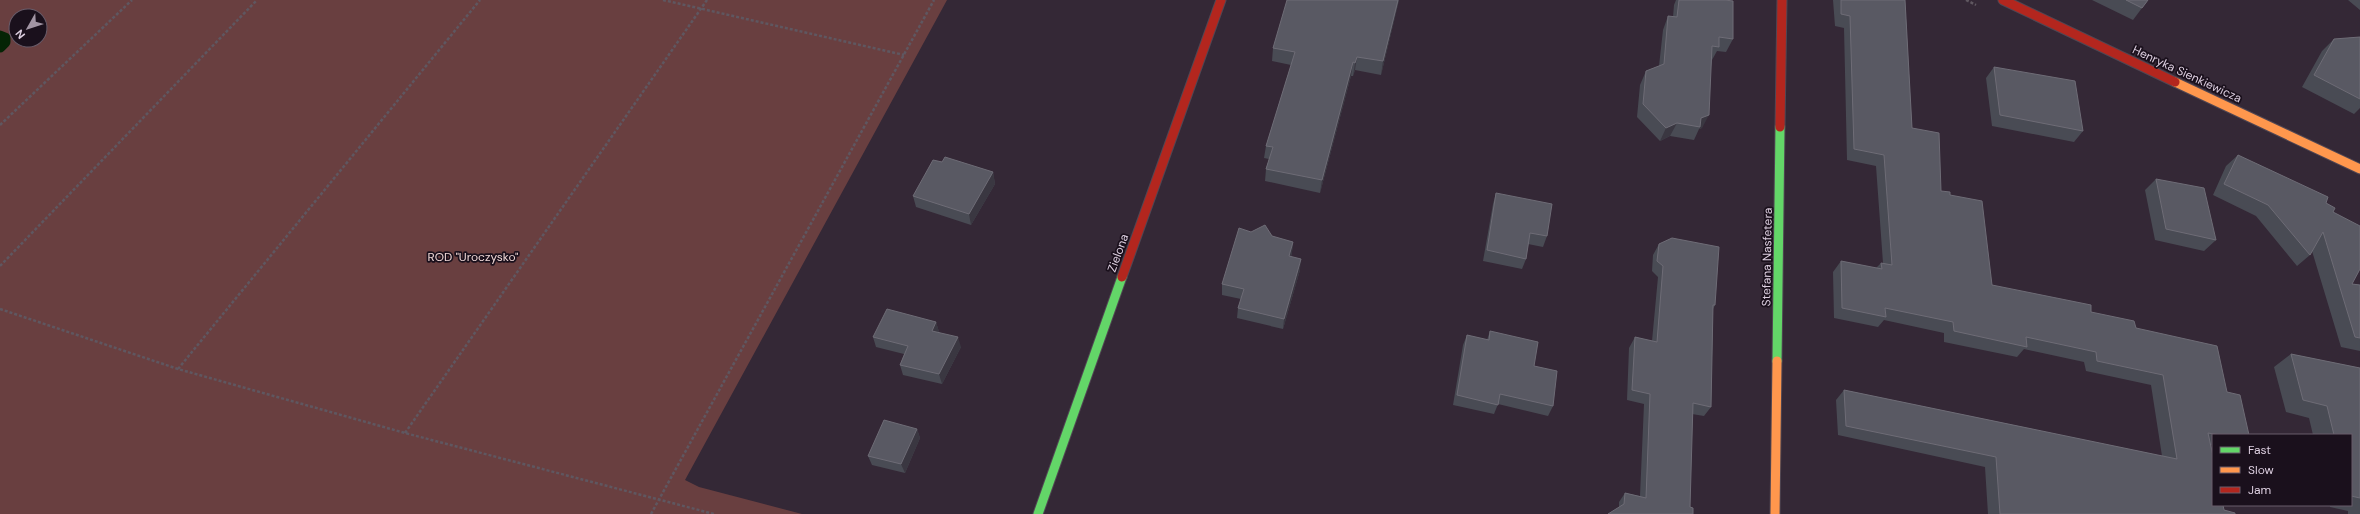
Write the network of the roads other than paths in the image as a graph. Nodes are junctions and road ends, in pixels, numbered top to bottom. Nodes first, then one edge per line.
1 (1221, 0) edge
2 (1782, 0) edge
3 (2003, 0) edge
4 (2360, 169) edge
5 (1038, 514) edge
6 (1775, 514) edge

1 - 5 street, Zielona
2 - 6 street, Stefana Nasfetera
3 - 4 street, Henryka Sienkiewicza

